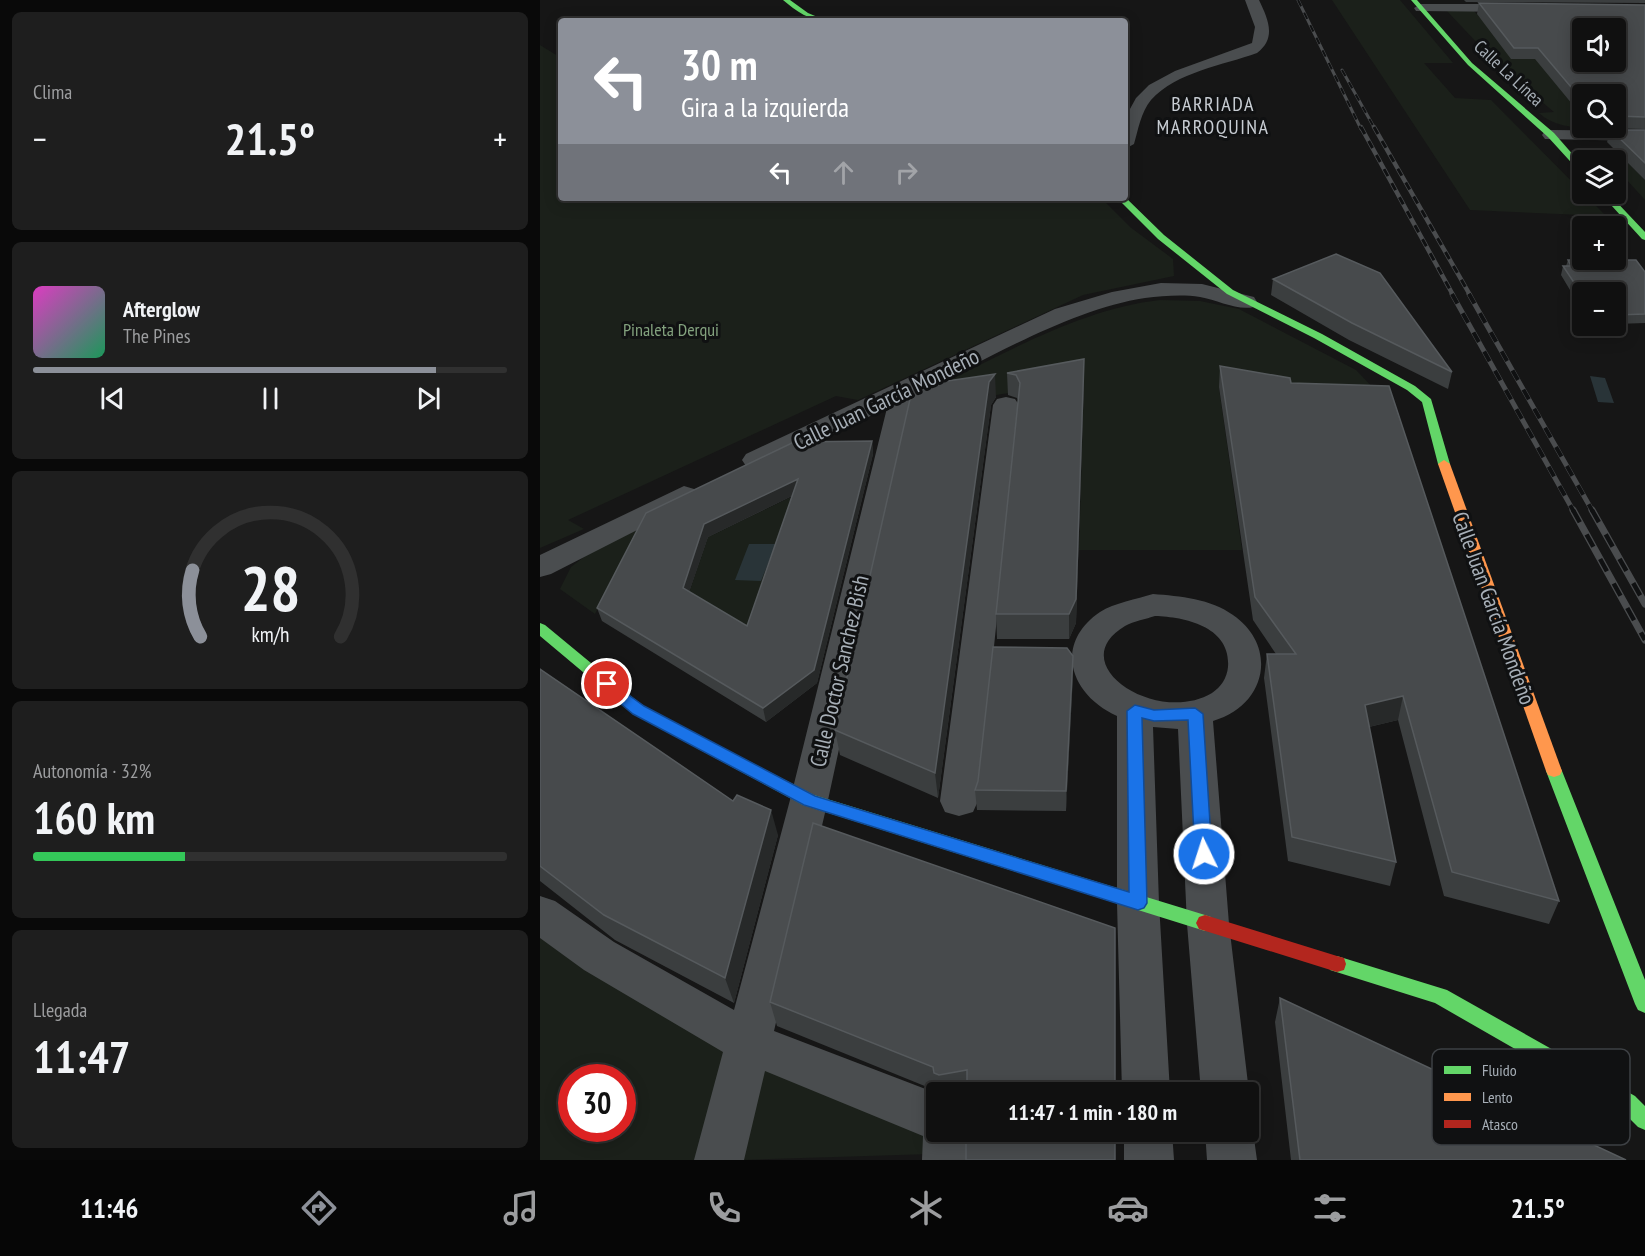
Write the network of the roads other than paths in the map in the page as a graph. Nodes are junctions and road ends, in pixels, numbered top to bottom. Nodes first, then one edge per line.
1 (786, 0) edge
2 (1252, 0) edge
3 (1418, 4) edge
4 (1536, 8) edge
5 (816, 18) edge
6 (1155, 88) junction
7 (1128, 95) edge
8 (1551, 135) junction
9 (1128, 136) edge
10 (1645, 136) edge
11 (1572, 158) edge
12 (1124, 201) edge
13 (1614, 204) edge
14 (1645, 237) edge
15 (1184, 254) junction
16 (1172, 279) junction
17 (1203, 284) junction
18 (1137, 292) junction
19 (1246, 302) joint
20 (903, 390) junction
21 (1006, 405) edge
22 (540, 567) edge
23 (542, 638) edge
24 (978, 652) junction
25 (1010, 652) edge
26 (1135, 711) junction
27 (1195, 714) junction
28 (810, 800) junction
29 (959, 801) dead end
30 (1138, 903) junction
31 (540, 914) edge
32 (1208, 924) junction
33 (1645, 1004) edge
34 (747, 1042) junction
35 (1536, 1049) edge
36 (1146, 1082) edge
37 (1224, 1082) edge
38 (1630, 1105) edge
39 (926, 1113) edge
40 (1645, 1119) edge
41 (948, 1142) edge
42 (1148, 1142) edge
43 (1230, 1142) edge
44 (719, 1160) edge
45 (947, 1160) edge
46 (1149, 1160) edge
47 (1232, 1160) edge

1 - 5 street
2 - 6 street
3 - 4 street
3 - 8 street, Calle La Línea
6 - 7 street
6 - 9 street
8 - 10 street
8 - 11 street, Calle La Línea
12 - 15 street
13 - 14 street
15 - 16 street
15 - 17 street
16 - 17 street
16 - 18 street
17 - 18 street, Calle Juan García Mondeño
17 - 19 street, Calle Juan García Mondeño
18 - 20 street, Calle Juan García Mondeño
19 - 33 street, Calle Juan García Mondeño
20 - 22 street, Calle Juan García Mondeño
20 - 28 street, Calle Doctor Sanchez Bish
21 - 24 street
23 - 28 street
24 - 25 street
24 - 29 street
26 - 27 street
26 - 27 street
26 - 30 street
27 - 32 street
28 - 30 street
28 - 34 street, Calle Doctor Sanchez Bish
30 - 32 street
30 - 36 street
31 - 34 street
32 - 35 street
32 - 37 street
34 - 39 street
34 - 44 street, Calle Doctor Sanchez Bish
38 - 40 street
41 - 45 street
42 - 46 street
43 - 47 street

